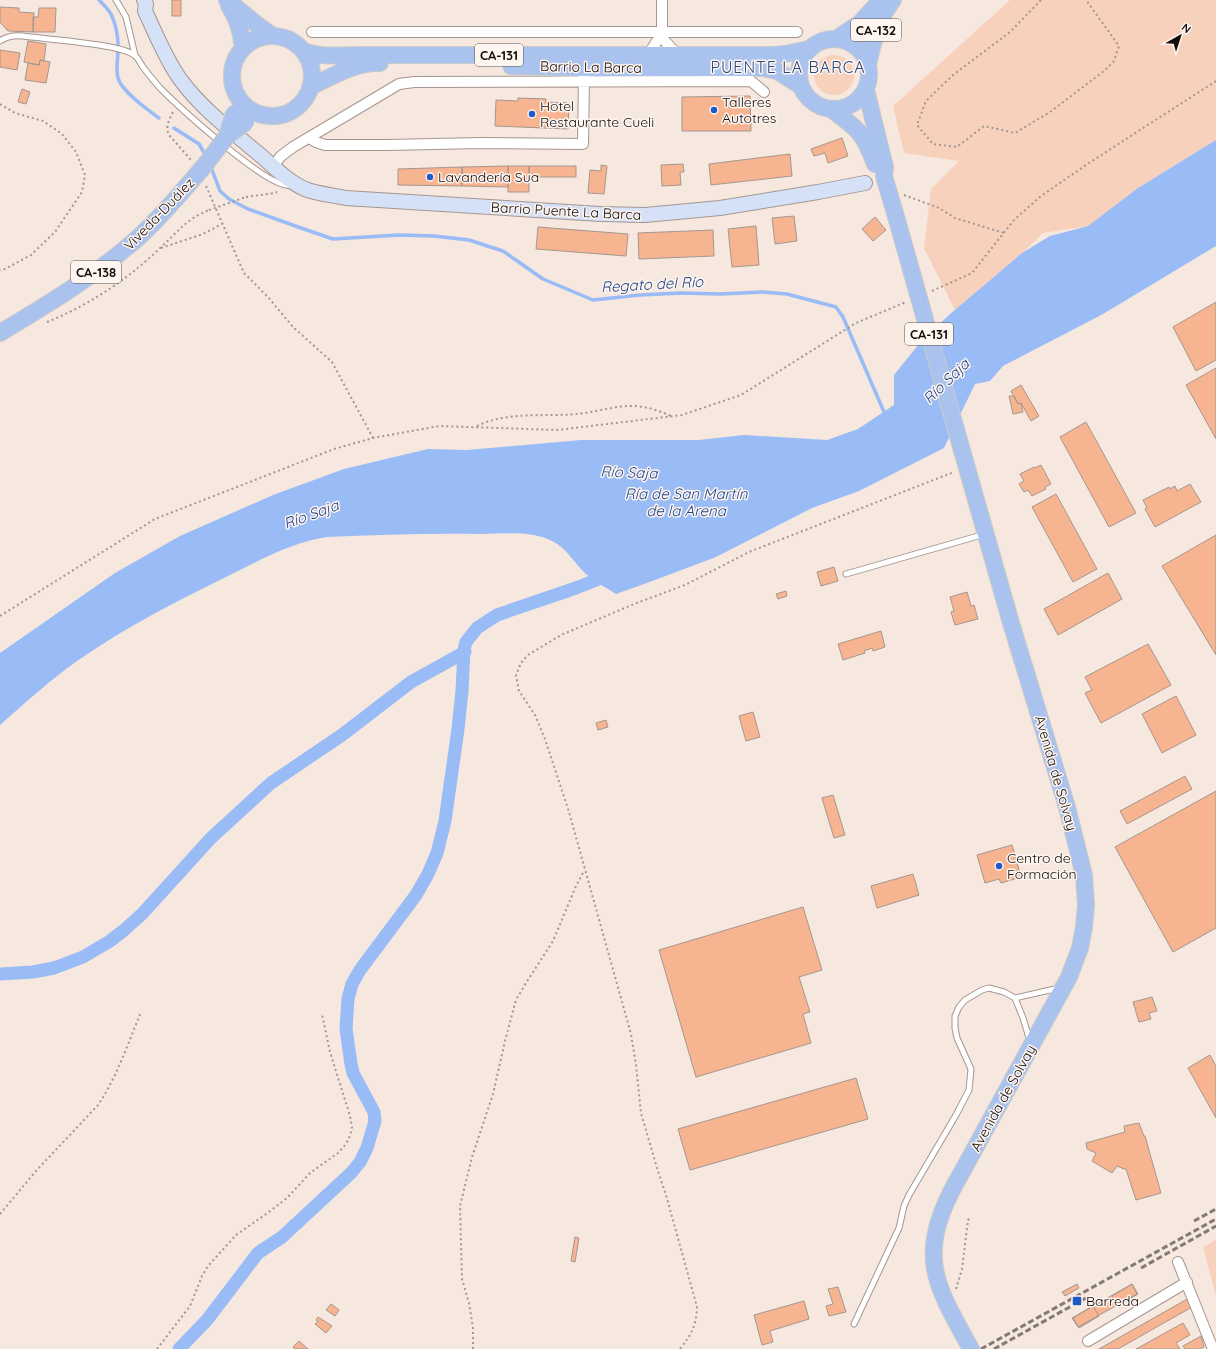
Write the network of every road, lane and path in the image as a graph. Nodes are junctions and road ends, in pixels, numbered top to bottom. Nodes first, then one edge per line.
1 (116, 0) edge
2 (224, 0) edge
3 (227, 0) edge
4 (662, 0) edge
5 (881, 0) edge
6 (893, 0) edge
7 (1041, 0) edge
8 (1086, 0) edge
9 (142, 4) edge
10 (312, 32) dead end
11 (797, 32) dead end
12 (662, 35) junction
13 (273, 36) junction
14 (836, 39) junction
15 (0, 41) edge
16 (243, 47) junction
17 (809, 49) junction
18 (303, 51) junction
19 (654, 52) junction
20 (135, 55) junction
21 (678, 55) junction
22 (868, 64) junction
23 (730, 68) junction
24 (584, 75) junction
25 (1216, 81) edge
26 (801, 86) junction
27 (310, 87) junction
28 (866, 90) junction
29 (764, 92) dead end
30 (238, 97) junction
31 (0, 104) edge
32 (177, 105) junction
33 (831, 109) junction
34 (246, 116) junction
35 (309, 138) junction
36 (194, 164) dead end
37 (273, 166) junction
38 (886, 182) junction
39 (865, 183) dead end
40 (206, 185) dead end
41 (291, 185) junction
42 (222, 224) junction
43 (1004, 233) junction
44 (160, 249) junction
45 (0, 270) edge
46 (928, 293) dead end
47 (906, 302) dead end
48 (43, 324) dead end
49 (0, 333) edge
50 (672, 416) junction
51 (476, 427) junction
52 (374, 438) junction
53 (967, 468) junction
54 (986, 534) junction
55 (846, 574) dead end
56 (0, 616) edge
57 (584, 871) junction
58 (1064, 987) junction
59 (1015, 998) junction
60 (140, 1012) dead end
61 (322, 1014) dead end
62 (1032, 1046) junction
63 (0, 1214) edge
64 (972, 1218) dead end
65 (1178, 1262) dead end
66 (1187, 1282) junction
67 (948, 1307) junction
68 (854, 1324) dead end
69 (1088, 1341) dead end
70 (157, 1349) edge
71 (473, 1349) edge
72 (680, 1349) edge
73 (971, 1349) edge
74 (1213, 1349) edge

1 - 20 lane
2 - 16 main road
3 - 13 main road
4 - 12 street
5 - 14 main road, CA-132
6 - 22 main road, CA-132
7 - 8 path
9 - 37 street, Barrio Puente La Barca
10 - 12 street
11 - 12 street
12 - 19 street, Barrio La Barca
12 - 21 street
13 - 16 main road
13 - 18 main road
14 - 17 main road, CA-131
14 - 22 main road
15 - 20 lane
16 - 30 main road
17 - 21 main road, Barrio La Barca / CA-131
17 - 26 main road
18 - 19 main road, Barrio La Barca / CA-131
18 - 27 main road
19 - 21 main road, Barrio La Barca / CA-131
19 - 23 main road
19 - 24 main road
20 - 32 lane
22 - 28 main road, CA-131
23 - 24 main road, Barrio La Barca / CA-131
23 - 26 main road, Barrio La Barca / CA-131
24 - 27 main road, Barrio La Barca / CA-131
24 - 29 street
24 - 35 street
24 - 35 street
25 - 43 path
26 - 33 main road, CA-131
27 - 34 main road
28 - 33 main road
28 - 38 main road, CA-131
30 - 34 main road, Viveda-Duález
30 - 34 main road
31 - 45 path
32 - 36 path
32 - 41 lane
33 - 38 main road, CA-131
34 - 49 main road, Viveda-Duález / CA-138, bridge
35 - 37 street
37 - 41 street, Barrio Puente La Barca
38 - 43 path
38 - 53 main road, Avenida de Solvay / CA-131, bridge
39 - 41 street, Barrio Puente La Barca
40 - 42 path
41 - 44 path, bridge
42 - 44 path
42 - 52 path
43 - 46 path
44 - 48 path
47 - 50 path
50 - 51 path
50 - 51 path
51 - 52 path
52 - 56 path
53 - 54 main road, Avenida de Solvay / CA-131
53 - 57 path
54 - 55 lane
54 - 58 main road, Avenida de Solvay / CA-131
57 - 71 path
57 - 72 path
58 - 59 lane
58 - 62 main road, Avenida de Solvay / CA-131
59 - 62 lane
59 - 68 lane
60 - 63 path
61 - 70 path
62 - 67 main road, Avenida de Solvay / CA-131
64 - 67 path
65 - 66 street
66 - 69 street
66 - 74 street
67 - 73 main road, Avenida de Solvay / CA-131

